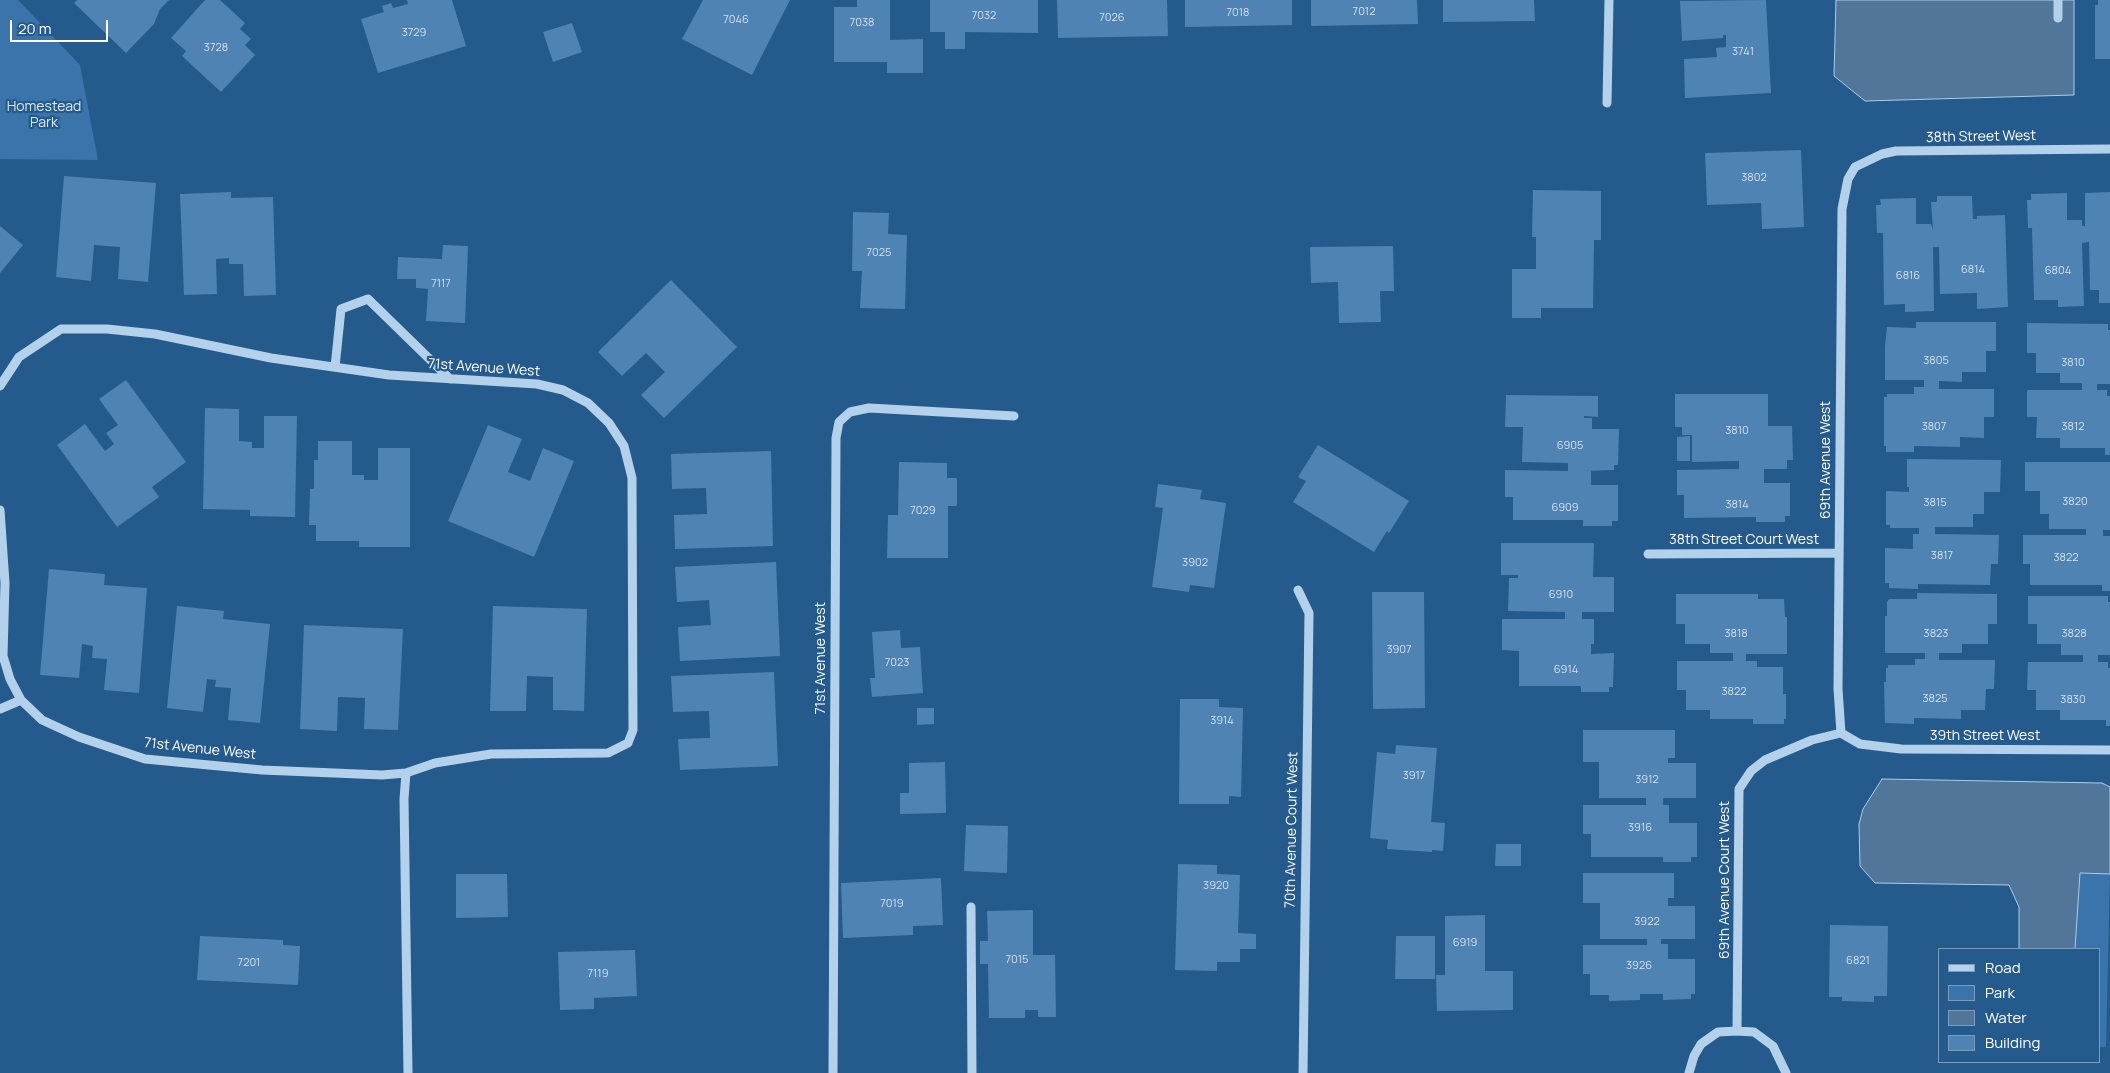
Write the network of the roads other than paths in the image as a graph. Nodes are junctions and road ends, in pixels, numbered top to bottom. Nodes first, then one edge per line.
1 (1609, 0) edge
2 (2058, 0) edge
3 (2058, 18) dead end
4 (1607, 103) dead end
5 (2110, 149) edge
6 (1855, 166) joint
7 (335, 367) junction
8 (450, 379) junction
9 (0, 386) edge
10 (1014, 416) dead end
11 (0, 510) edge
12 (1839, 553) junction
13 (1648, 554) dead end
14 (1298, 590) dead end
15 (21, 700) junction
16 (0, 709) edge
17 (1841, 734) junction
18 (2110, 750) edge
19 (406, 773) junction
20 (971, 907) dead end
21 (1737, 1030) junction
22 (408, 1073) edge
23 (833, 1073) edge
24 (972, 1073) edge
25 (1303, 1073) edge
26 (1689, 1073) edge
27 (1786, 1073) edge

1 - 4 street
2 - 3 street
5 - 6 street, 38th Street West
6 - 12 street, 69th Avenue West
7 - 8 street, 71st Avenue West
7 - 8 street
7 - 9 street, 71st Avenue West
8 - 19 street, 71st Avenue West
10 - 23 street, 71st Avenue West
11 - 15 street, 71st Avenue West
12 - 13 street, 38th Street Court West
12 - 17 street, 69th Avenue West
14 - 25 street, 70th Avenue Court West
15 - 16 street
15 - 19 street, 71st Avenue West
17 - 18 street, 39th Street West
17 - 21 street, 69th Avenue Court West
19 - 22 street
20 - 24 street
21 - 26 street
21 - 27 street

